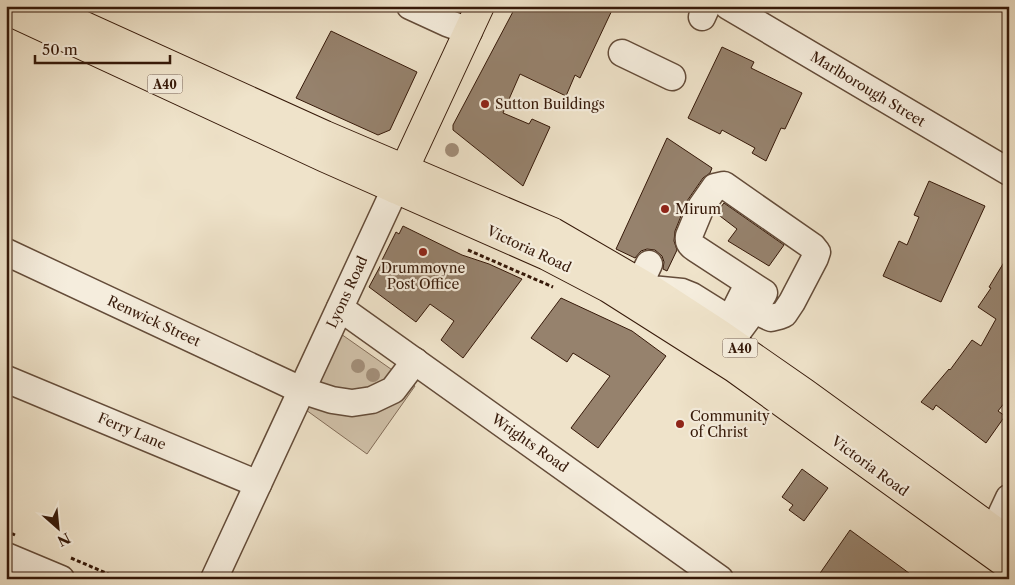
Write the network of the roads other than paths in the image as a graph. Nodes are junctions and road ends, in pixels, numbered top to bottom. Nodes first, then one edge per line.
1 (41, 6) edge
2 (410, 6) edge
3 (480, 6) edge
4 (728, 6) edge
5 (6, 10) edge
6 (469, 31) junction
7 (622, 53) dead end
8 (672, 77) dead end
9 (1009, 172) edge
10 (400, 179) junction
11 (6, 252) edge
12 (647, 278) junction
13 (755, 295) junction
14 (340, 308) junction
15 (730, 341) junction
16 (415, 361) junction
17 (6, 379) edge
18 (301, 390) junction
19 (258, 484) junction
20 (1009, 498) edge
21 (1001, 535) edge
22 (6, 556) edge
23 (1009, 566) edge
24 (49, 576) edge
25 (216, 578) edge
26 (720, 579) edge

1 - 10 main road, Victoria Road / A40
2 - 6 street
3 - 6 main road, Lyons Road
4 - 9 street, Marlborough Street
5 - 10 main road, Victoria Road / A40
6 - 10 main road, Lyons Road
7 - 8 street
10 - 12 main road, Victoria Road / A40
10 - 14 street, Lyons Road
10 - 23 main road, Victoria Road / A40
11 - 18 street, Renwick Street
12 - 13 street
12 - 15 main road, Victoria Road / A40
13 - 13 street
13 - 15 street
14 - 16 street, Wrights Road
14 - 18 street, Lyons Road
15 - 21 main road, Victoria Road / A40
16 - 18 street, Renwick Street
16 - 26 street, Wrights Road
17 - 19 street, Ferry Lane
18 - 19 street, Lyons Road
19 - 25 street, Lyons Road
20 - 21 street
22 - 24 street

